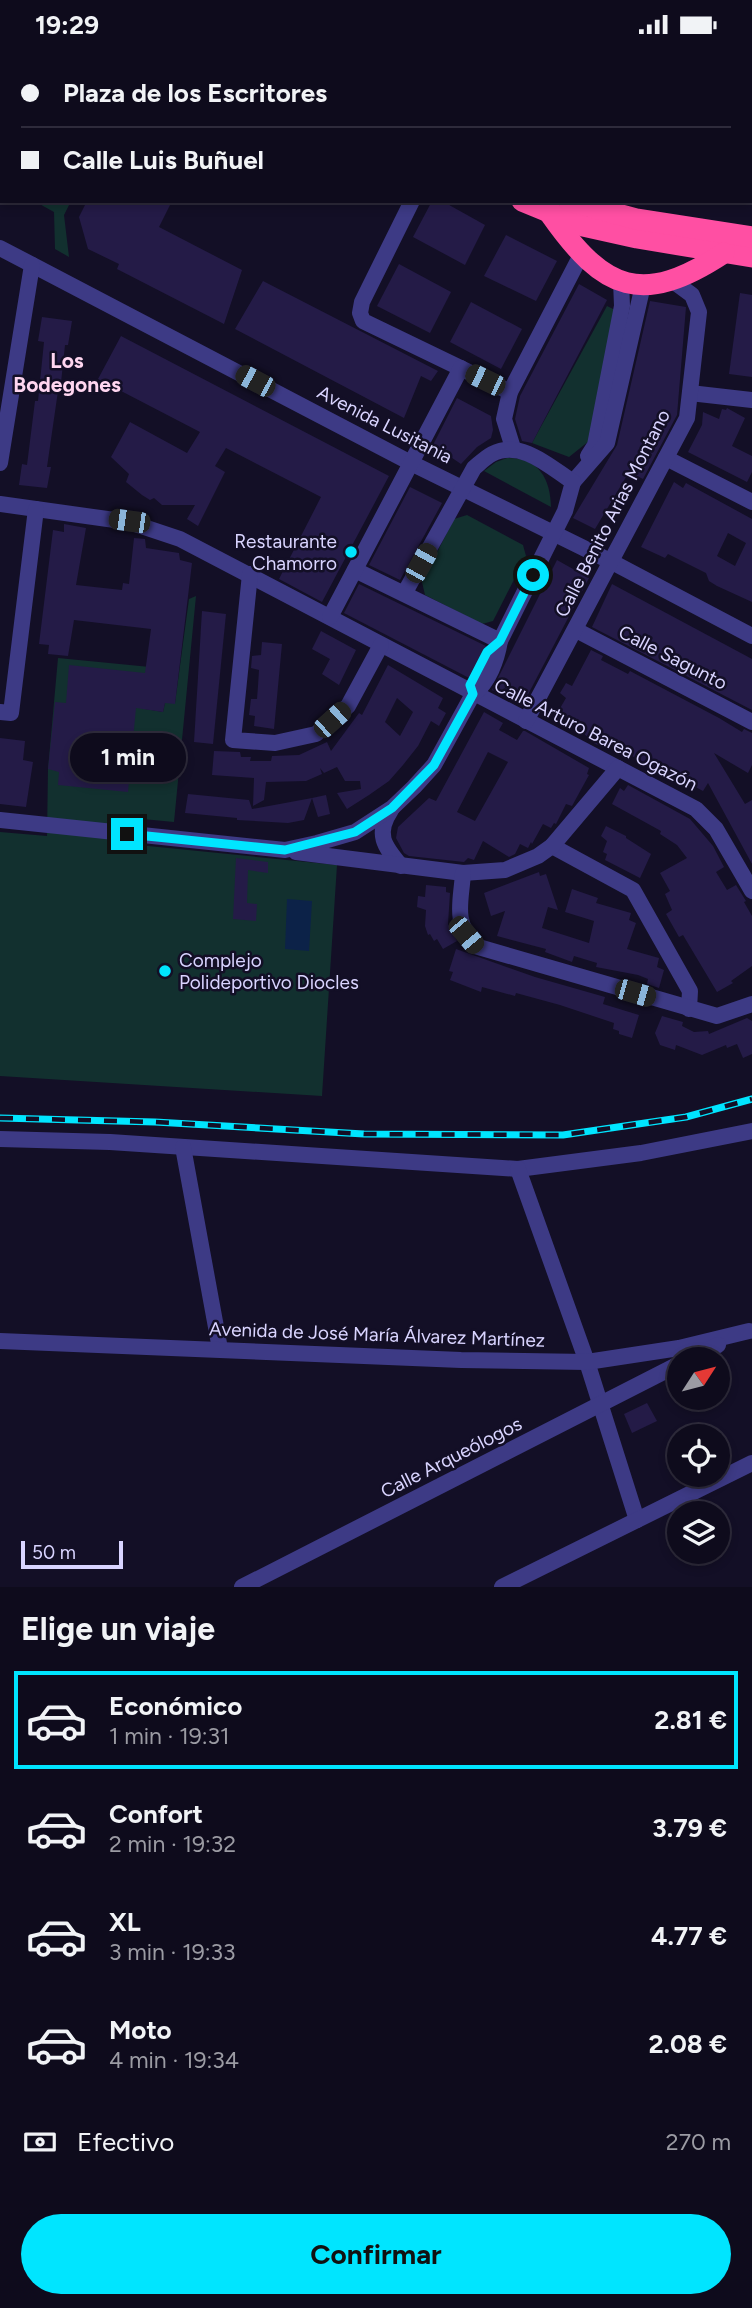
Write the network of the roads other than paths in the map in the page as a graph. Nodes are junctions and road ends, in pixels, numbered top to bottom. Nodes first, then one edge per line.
1 (411, 203) edge
2 (526, 203) edge
3 (576, 203) edge
4 (550, 214) junction
5 (752, 237) edge
6 (0, 248) edge
7 (724, 253) junction
8 (581, 255) junction
9 (752, 257) edge
10 (33, 265) junction
11 (621, 281) junction
12 (673, 281) junction
13 (643, 285) junction
14 (461, 368) junction
15 (510, 392) junction
16 (690, 393) junction
17 (752, 400) edge
18 (513, 448) junction
19 (666, 458) junction
20 (0, 463) edge
21 (411, 463) junction
22 (573, 482) junction
23 (463, 487) junction
24 (751, 498) edge
25 (0, 504) edge
26 (36, 509) junction
27 (554, 535) junction
28 (612, 562) junction
29 (355, 570) junction
30 (250, 574) junction
31 (404, 594) junction
32 (330, 617) junction
33 (576, 630) junction
34 (752, 636) edge
35 (500, 641) junction
36 (381, 645) junction
37 (473, 694) junction
38 (5, 712) edge
39 (526, 721) junction
40 (752, 722) edge
41 (618, 768) junction
42 (392, 808) junction
43 (0, 820) edge
44 (552, 846) junction
45 (285, 850) junction
46 (401, 866) junction
47 (463, 873) junction
48 (752, 891) edge
49 (752, 1004) edge
50 (689, 1009) junction
51 (752, 1131) edge
52 (0, 1139) edge
53 (183, 1147) junction
54 (518, 1169) junction
55 (750, 1330) edge
56 (0, 1341) edge
57 (715, 1347) edge
58 (220, 1349) junction
59 (587, 1362) junction
60 (667, 1370) edge
61 (600, 1405) junction
62 (752, 1463) edge
63 (637, 1520) junction
64 (252, 1585) edge
65 (502, 1587) edge

1 - 14 street
2 - 4 highway
3 - 5 highway
4 - 7 highway
4 - 8 highway
6 - 10 street, Avenida Lusitania
7 - 9 highway
7 - 12 highway
8 - 11 highway
8 - 15 street
10 - 20 street
10 - 21 street, Avenida Lusitania
11 - 13 highway
11 - 22 street
12 - 13 highway
12 - 16 street, Calle Benito Arias Montano
13 - 22 street
14 - 15 street
14 - 21 street
15 - 18 street
16 - 17 street
16 - 19 street, Calle Benito Arias Montano
18 - 22 street
18 - 23 street
19 - 24 street
19 - 28 street, Calle Benito Arias Montano
21 - 23 street, Avenida Lusitania
21 - 29 street
22 - 27 street
23 - 27 street, Avenida Lusitania
23 - 31 street
25 - 26 street, Calle Arturo Barea Ogazón
26 - 30 street, Calle Arturo Barea Ogazón
26 - 38 street
27 - 28 street, Avenida Lusitania
27 - 35 street
28 - 33 street, Calle Benito Arias Montano
28 - 34 street, Avenida Lusitania
29 - 31 street
29 - 32 street
30 - 32 street, Calle Arturo Barea Ogazón
30 - 36 street
31 - 35 street
32 - 36 street, Calle Arturo Barea Ogazón
33 - 39 street, Calle Benito Arias Montano
33 - 40 street, Calle Sagunto
35 - 37 street
36 - 37 street, Calle Arturo Barea Ogazón
37 - 39 street, Calle Arturo Barea Ogazón
37 - 42 street
39 - 41 street, Calle Arturo Barea Ogazón
41 - 44 street
41 - 48 street, Calle Arturo Barea Ogazón
42 - 45 street
42 - 46 street
43 - 45 street
44 - 47 street
44 - 50 street
45 - 46 street
46 - 47 street
47 - 50 street
49 - 50 street
51 - 54 street
52 - 53 street
53 - 54 street
53 - 58 street
54 - 59 street
55 - 57 street
55 - 59 street, Avenida de José María Álvarez Martínez
56 - 58 street, Avenida de José María Álvarez Martínez
58 - 59 street, Avenida de José María Álvarez Martínez
59 - 61 street
60 - 61 street, Calle Arqueólogos
61 - 63 street
61 - 64 street, Calle Arqueólogos
62 - 63 street
63 - 65 street

